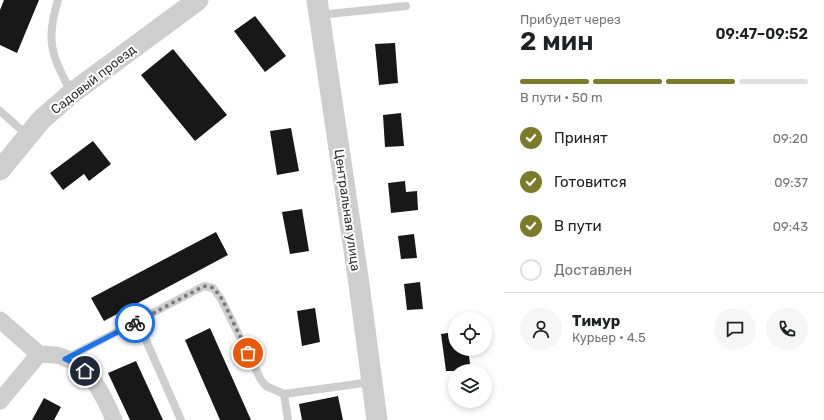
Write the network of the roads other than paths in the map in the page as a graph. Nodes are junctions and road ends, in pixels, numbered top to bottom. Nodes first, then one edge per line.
1 (58, 0) edge
2 (198, 0) edge
3 (406, 6) dead end
4 (318, 7) edge
5 (72, 93) junction
6 (0, 111) edge
7 (28, 135) junction
8 (0, 170) edge
9 (0, 320) edge
10 (138, 322) junction
11 (39, 354) junction
12 (65, 359) junction
13 (372, 382) junction
14 (284, 394) junction
15 (0, 401) edge
16 (114, 420) edge
17 (181, 420) edge
18 (288, 420) edge
19 (377, 420) edge

1 - 5 lane
2 - 5 street, Садовый проезд
3 - 4 lane
4 - 13 street, Центральная улица
5 - 7 street, Садовый проезд
6 - 7 lane
7 - 8 street, Садовый проезд
9 - 11 street
10 - 12 lane
10 - 14 lane
10 - 17 lane
11 - 12 street
11 - 15 street
12 - 16 street
13 - 14 lane
13 - 19 street, Центральная улица
14 - 18 lane

